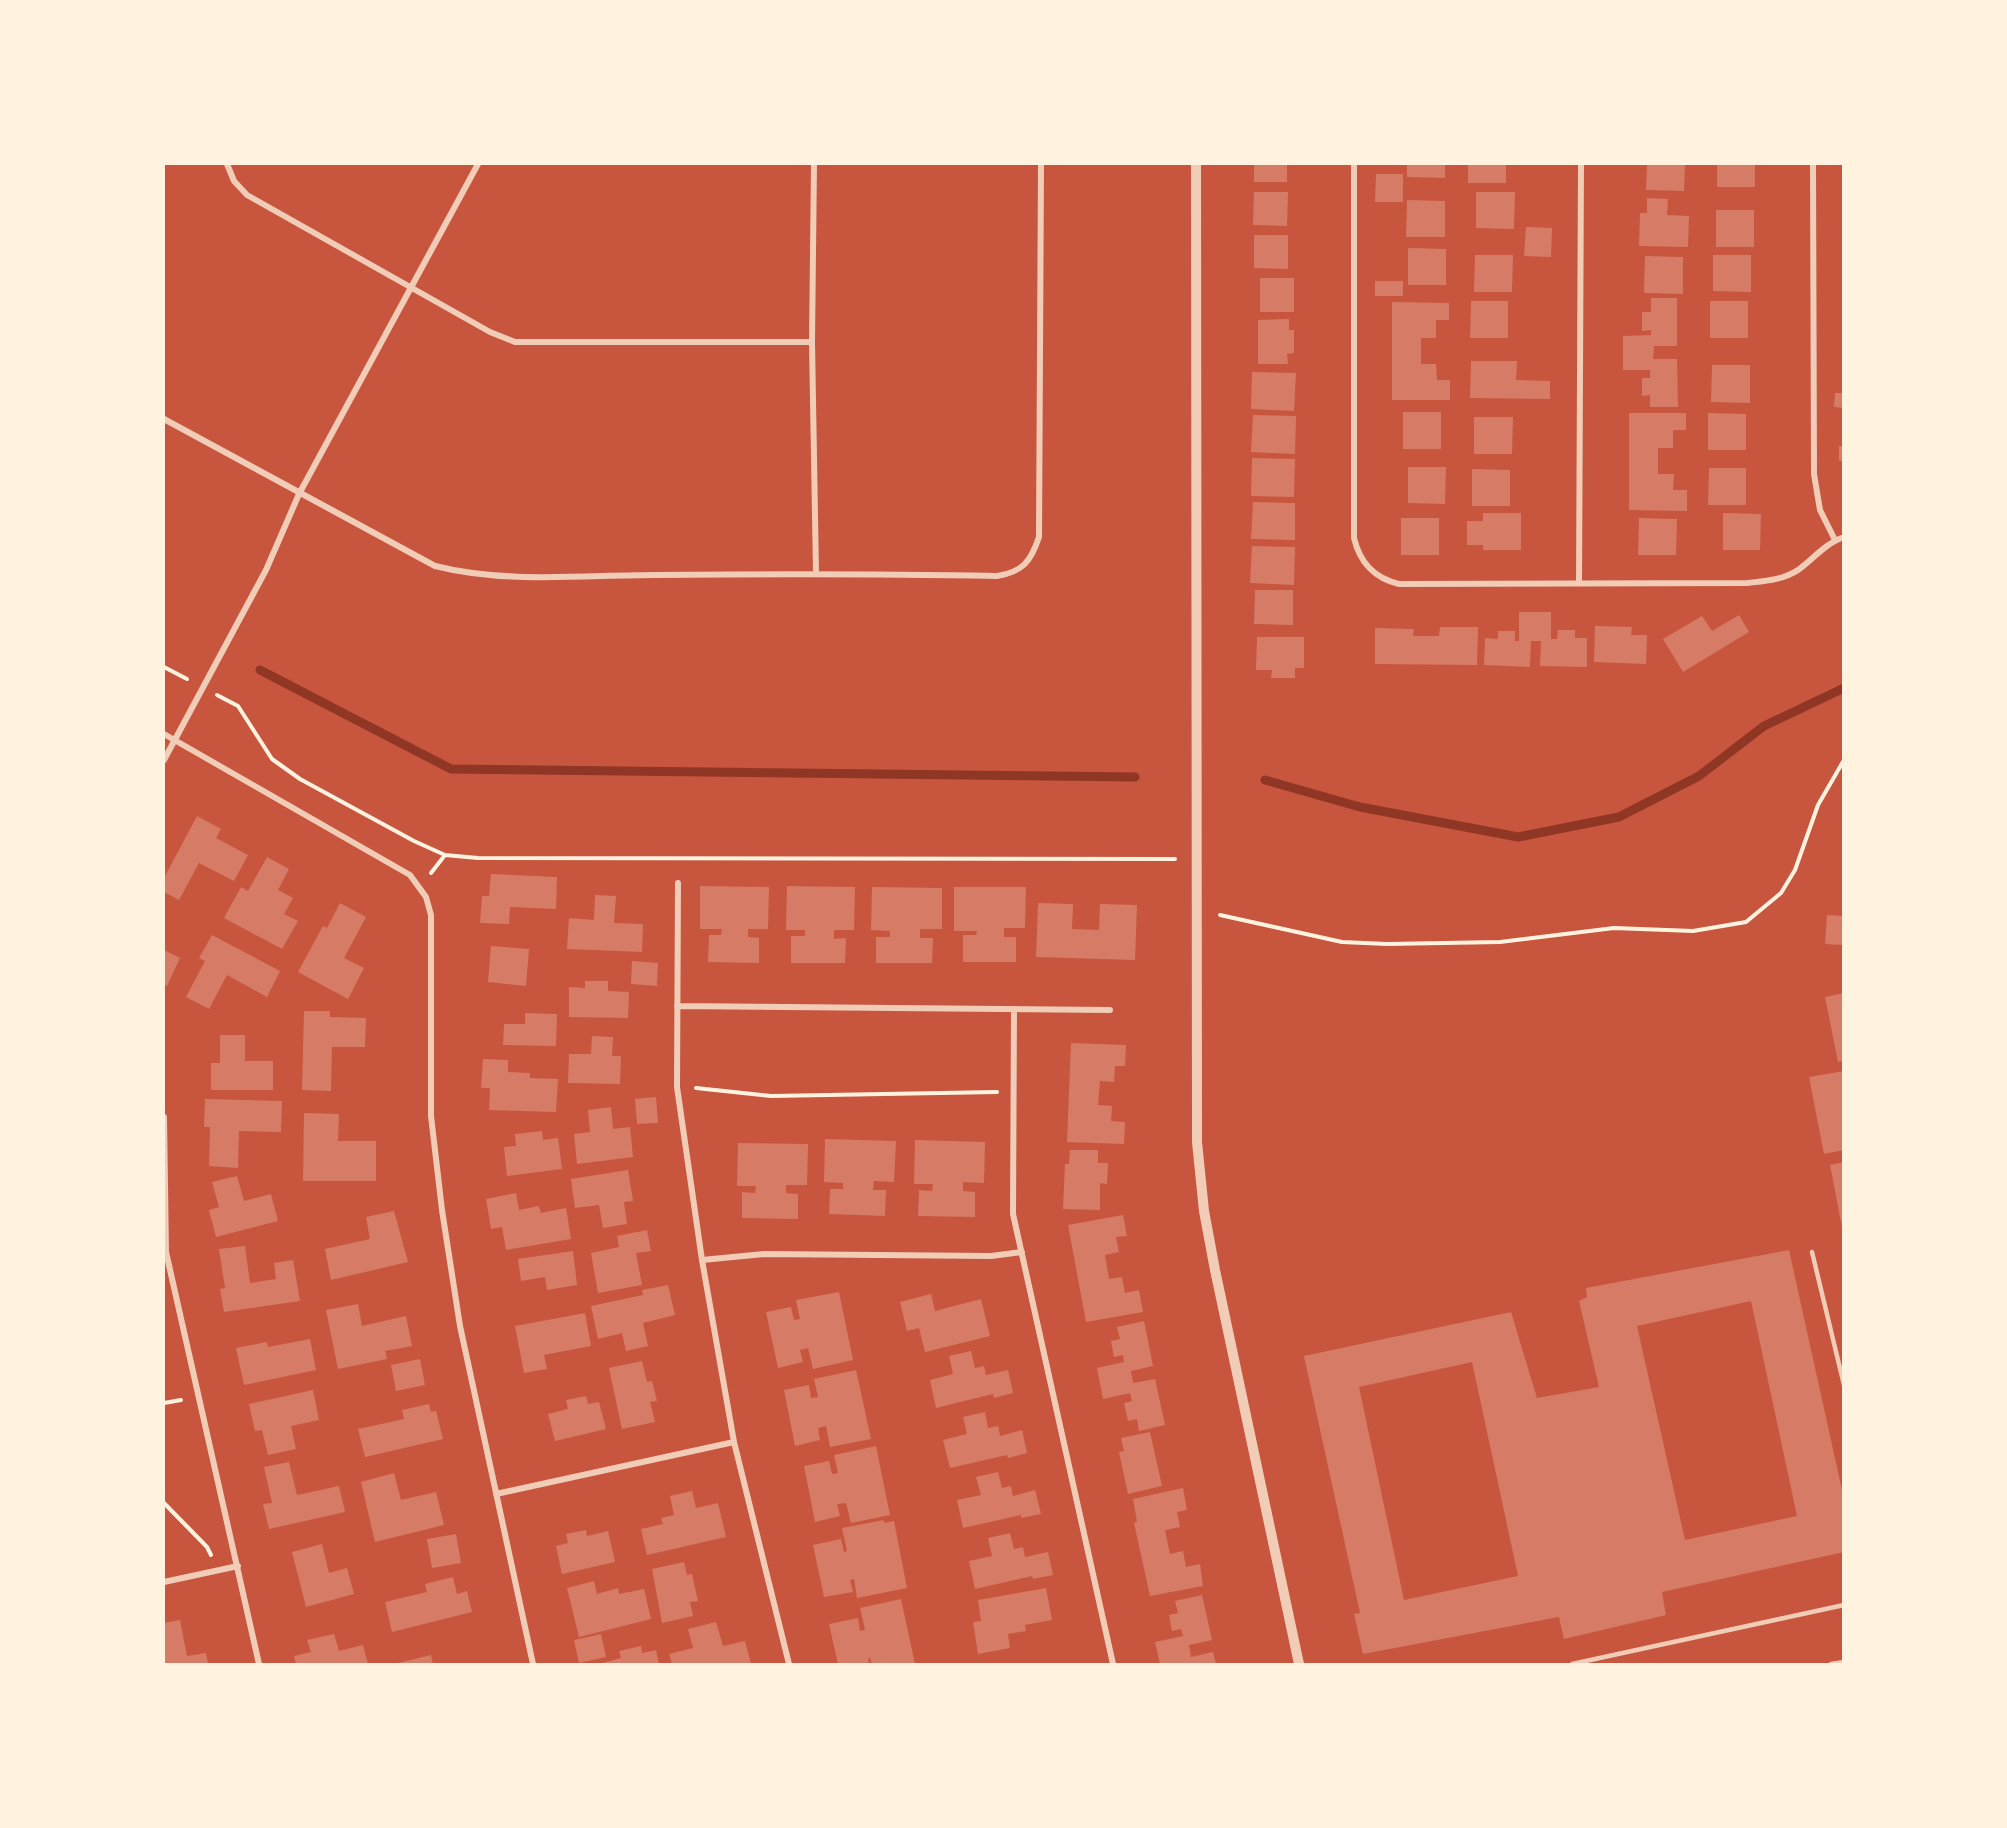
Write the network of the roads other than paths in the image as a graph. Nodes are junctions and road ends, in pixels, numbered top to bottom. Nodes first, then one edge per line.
1 (226, 164) edge
2 (478, 164) edge
3 (814, 164) edge
4 (1041, 164) edge
5 (1196, 164) edge
6 (1354, 164) edge
7 (1581, 164) edge
8 (1813, 164) edge
9 (409, 288) junction
10 (812, 342) junction
11 (164, 419) edge
12 (298, 494) junction
13 (1844, 537) edge
14 (1834, 540) junction
15 (816, 573) junction
16 (1579, 583) junction
17 (164, 734) edge
18 (175, 740) junction
19 (164, 760) edge
20 (678, 883) dead end
21 (677, 1006) junction
22 (1014, 1009) junction
23 (1110, 1010) dead end
24 (164, 1117) edge
25 (165, 1252) edge
26 (1022, 1252) junction
27 (1812, 1252) dead end
28 (702, 1260) junction
29 (1844, 1385) edge
30 (734, 1442) junction
31 (496, 1494) junction
32 (238, 1566) junction
33 (164, 1582) edge
34 (1844, 1605) edge
35 (1844, 1662) edge
36 (1112, 1664) edge
37 (259, 1665) edge
38 (533, 1665) edge
39 (789, 1665) edge
40 (1299, 1665) edge
41 (1572, 1665) edge
42 (1831, 1665) edge

1 - 9 street
2 - 9 street
3 - 10 street
4 - 15 street
5 - 40 street
6 - 16 street
7 - 16 street
8 - 14 street
9 - 10 street
9 - 12 street
10 - 15 street
11 - 12 street
12 - 15 street
12 - 18 street
13 - 14 street
14 - 16 street
17 - 18 street
18 - 19 street
18 - 31 street
20 - 21 street
21 - 22 street
21 - 28 street
22 - 23 street
22 - 26 street
24 - 25 street
25 - 32 street
26 - 28 street
26 - 36 street
27 - 29 lane
28 - 30 street
30 - 31 street
30 - 39 street
31 - 38 street
32 - 33 street
32 - 37 street
34 - 41 lane
35 - 42 lane

